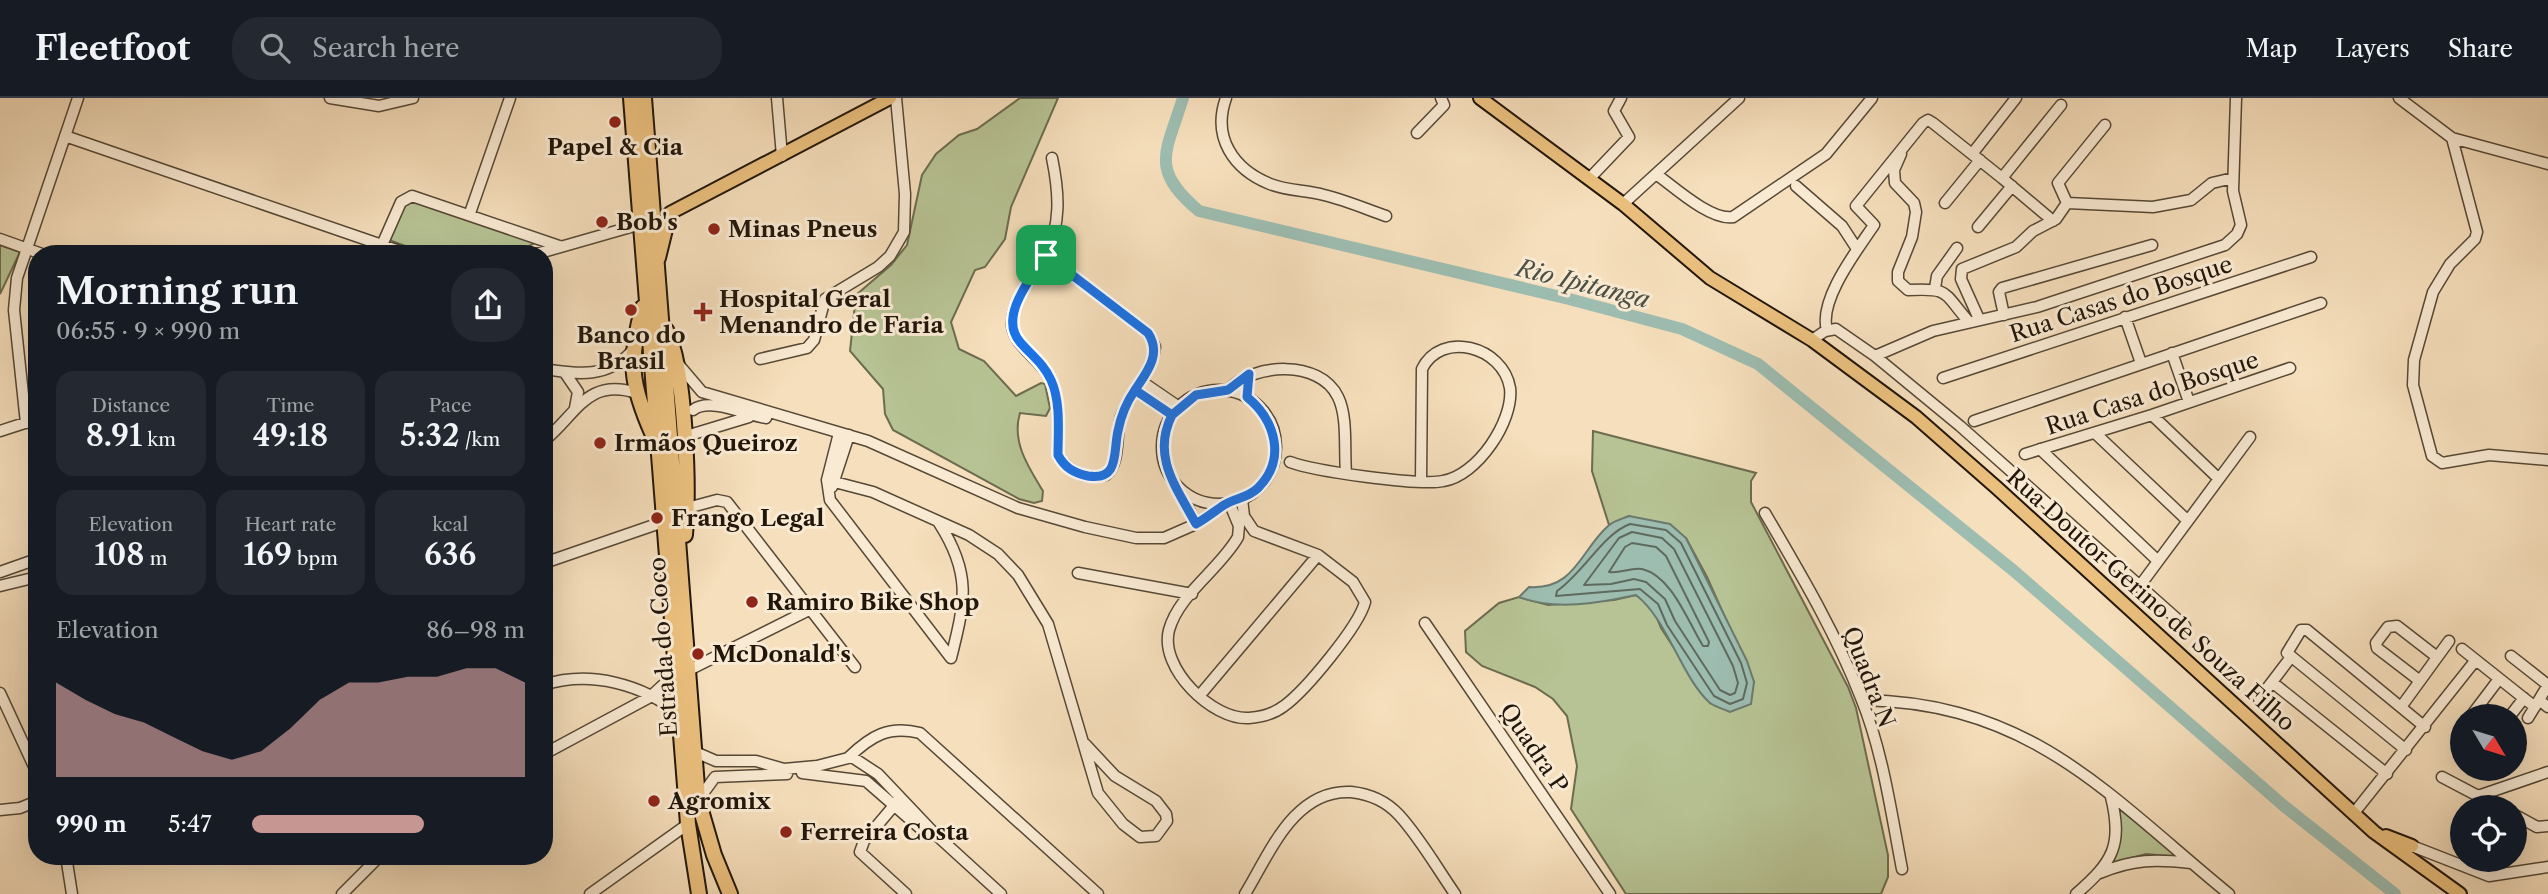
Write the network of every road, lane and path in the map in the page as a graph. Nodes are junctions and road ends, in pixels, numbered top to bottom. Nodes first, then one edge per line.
1 (78, 98) edge
2 (330, 98) edge
3 (413, 98) edge
4 (510, 98) edge
5 (631, 98) edge
6 (644, 98) edge
7 (778, 98) edge
8 (890, 98) edge
9 (896, 98) edge
10 (1441, 98) edge
11 (1480, 98) edge
12 (1621, 98) edge
13 (1739, 98) edge
14 (1872, 98) edge
15 (2016, 98) edge
16 (2236, 98) edge
17 (2399, 98) edge
18 (1225, 100) edge
19 (2061, 105) dead end
20 (2105, 125) dead end
21 (1417, 133) dead end
22 (65, 136) junction
23 (2452, 138) junction
24 (1906, 144) junction
25 (782, 156) junction
26 (1976, 157) junction
27 (1052, 158) dead end
28 (2548, 164) edge
29 (1656, 174) junction
30 (2002, 178) junction
31 (2232, 178) junction
32 (1589, 179) junction
33 (1796, 186) dead end
34 (2012, 186) junction
35 (650, 191) junction
36 (1945, 203) dead end
37 (2067, 203) junction
38 (1623, 204) junction
39 (470, 213) junction
40 (670, 213) junction
41 (1386, 216) dead end
42 (2053, 220) junction
43 (641, 224) junction
44 (1978, 227) dead end
45 (0, 239) edge
46 (382, 245) joint
47 (2152, 245) dead end
48 (559, 246) junction
49 (25, 248) junction
50 (553, 248) edge
51 (1957, 248) dead end
52 (28, 249) edge
53 (1857, 249) junction
54 (1046, 255) junction
55 (2311, 257) dead end
56 (656, 279) junction
57 (1935, 288) junction
58 (646, 295) junction
59 (2321, 303) dead end
60 (2004, 314) junction
61 (2125, 317) junction
62 (1974, 321) junction
63 (661, 322) junction
64 (1827, 330) junction
65 (1812, 341) junction
66 (632, 351) junction
67 (2172, 353) junction
68 (1875, 356) junction
69 (760, 359) dead end
70 (677, 363) junction
71 (2141, 363) junction
72 (2290, 368) dead end
73 (553, 370) edge
74 (565, 372) junction
75 (1249, 374) junction
76 (1943, 378) dead end
77 (1141, 381) junction
78 (693, 385) junction
79 (1135, 390) junction
80 (1228, 390) junction
81 (637, 393) junction
82 (1247, 397) junction
83 (2189, 402) junction
84 (693, 410) junction
85 (1175, 411) junction
86 (574, 412) junction
87 (2152, 415) junction
88 (752, 416) junction
89 (788, 419) junction
90 (1974, 421) dead end
91 (26, 423) joint
92 (0, 431) edge
93 (553, 432) edge
94 (2095, 433) junction
95 (844, 434) junction
96 (683, 436) junction
97 (2250, 438) dead end
98 (658, 446) junction
99 (2040, 449) junction
100 (2025, 454) dead end
101 (2548, 460) edge
102 (1290, 462) dead end
103 (1346, 472) junction
104 (832, 477) junction
105 (2219, 479) junction
106 (1421, 481) junction
107 (1177, 486) junction
108 (1242, 499) junction
109 (1227, 503) junction
110 (687, 508) junction
111 (1765, 513) dead end
112 (2188, 521) junction
113 (663, 522) junction
114 (939, 523) junction
115 (1196, 524) junction
116 (1254, 531) junction
117 (965, 534) junction
118 (1238, 537) junction
119 (955, 548) junction
120 (1318, 555) junction
121 (553, 560) edge
122 (2158, 561) junction
123 (28, 562) edge
124 (681, 571) junction
125 (0, 572) edge
126 (1078, 573) dead end
127 (28, 575) edge
128 (28, 578) edge
129 (24, 579) junction
130 (0, 586) edge
131 (2139, 587) junction
132 (1189, 598) junction
133 (809, 610) junction
134 (1425, 623) dead end
135 (2185, 626) dead end
136 (957, 634) junction
137 (937, 640) junction
138 (2449, 641) dead end
139 (2462, 649) dead end
140 (2511, 656) dead end
141 (2291, 657) junction
142 (2437, 657) junction
143 (2475, 661) junction
144 (855, 667) dead end
145 (681, 672) junction
146 (2499, 679) junction
147 (2420, 681) junction
148 (2272, 682) junction
149 (553, 684) edge
150 (2548, 685) edge
151 (0, 693) edge
152 (1200, 695) junction
153 (650, 697) junction
154 (2524, 698) junction
155 (2259, 699) dead end
156 (1863, 700) junction
157 (2537, 703) junction
158 (2480, 704) edge
159 (2519, 704) edge
160 (2401, 707) junction
161 (2548, 707) edge
162 (679, 715) junction
163 (2528, 718) dead end
164 (2425, 727) junction
165 (28, 741) edge
166 (1086, 744) junction
167 (553, 749) edge
168 (2406, 750) junction
169 (693, 751) junction
170 (853, 758) junction
171 (738, 762) junction
172 (1105, 767) junction
173 (828, 769) junction
174 (2548, 772) edge
175 (2387, 774) junction
176 (738, 775) junction
177 (1092, 775) junction
178 (853, 777) junction
179 (2442, 777) dead end
180 (2476, 795) edge
181 (2481, 795) edge
182 (2111, 796) junction
183 (698, 800) junction
184 (897, 802) junction
185 (28, 805) edge
186 (0, 810) edge
187 (2354, 813) junction
188 (2527, 822) edge
189 (688, 824) junction
190 (2548, 827) edge
191 (2410, 852) junction
192 (2192, 863) junction
193 (67, 865) edge
194 (371, 865) edge
195 (2548, 867) edge
196 (1902, 869) dead end
197 (2100, 874) junction
198 (696, 890) edge
199 (72, 894) edge
200 (342, 894) edge
201 (590, 894) edge
202 (730, 894) edge
203 (906, 894) edge
204 (1001, 894) edge
205 (1098, 894) edge
206 (1245, 894) edge
207 (1455, 894) edge
208 (1610, 894) edge
209 (2076, 894) edge
210 (2229, 894) edge
211 (2460, 894) edge

1 - 22 street
2 - 3 street
4 - 39 street
5 - 43 highway, Estrada do Coco
6 - 35 highway, Estrada do Coco
7 - 25 street
8 - 25 main road
9 - 69 street
10 - 21 street
11 - 32 main road, Rua Doutor Gerino de Souza Filho
12 - 32 street
13 - 29 street
14 - 29 street
15 - 26 street
16 - 31 street
17 - 23 street
18 - 41 street
19 - 30 street
20 - 37 street
22 - 46 street
22 - 49 street
23 - 28 street
23 - 101 street
24 - 26 street
24 - 53 street
24 - 57 street
25 - 40 main road
26 - 30 street
26 - 36 street
27 - 54 street
29 - 38 street
30 - 34 street
31 - 37 street
31 - 60 street
32 - 38 main road, Rua Doutor Gerino de Souza Filho
33 - 53 street
34 - 42 street
34 - 44 street
35 - 40 main road
35 - 56 highway, Estrada do Coco
37 - 42 street
38 - 65 main road, Rua Doutor Gerino de Souza Filho
39 - 46 street
39 - 48 street
40 - 56 main road
42 - 62 street
43 - 48 street
43 - 58 highway, Estrada do Coco
45 - 49 street
47 - 60 street
48 - 50 street
49 - 52 street
49 - 91 street
51 - 57 street
53 - 64 street
54 - 77 street
54 - 79 street
55 - 61 street, Rua Casas do Bosque
56 - 63 highway, Estrada do Coco
57 - 62 street
58 - 66 highway
58 - 98 highway, Estrada do Coco
59 - 67 street
60 - 62 street
61 - 71 street
61 - 76 street, Rua Casas do Bosque
62 - 68 street
63 - 70 highway
63 - 124 highway, Estrada do Coco
64 - 65 street
64 - 68 street, Rua Doutor Gerino de Souza Filho
65 - 187 main road, Rua Doutor Gerino de Souza Filho
66 - 74 street
66 - 81 highway
67 - 71 street
67 - 83 street
68 - 131 street, Rua Doutor Gerino de Souza Filho
70 - 78 street
70 - 96 highway
71 - 90 street
72 - 83 street, Rua Casa do Bosque
73 - 74 street
74 - 86 street
75 - 80 street
75 - 82 street
75 - 103 street
77 - 79 street
77 - 85 street
78 - 84 street
78 - 89 street
79 - 85 street
80 - 82 street
80 - 85 street
81 - 86 street
81 - 98 highway
82 - 108 street
83 - 87 street, Rua Casa do Bosque
84 - 88 street
84 - 96 street
85 - 107 street
86 - 93 street
87 - 94 street, Rua Casa do Bosque
87 - 105 street
88 - 89 street
88 - 96 street
89 - 95 street
91 - 92 street
94 - 99 street, Rua Casa do Bosque
94 - 112 street
95 - 104 street
95 - 115 street
96 - 110 highway
97 - 105 street
98 - 113 highway, Estrada do Coco
99 - 100 street, Rua Casa do Bosque
99 - 122 street
102 - 103 street
103 - 106 street
104 - 114 street
104 - 137 street
105 - 112 street
106 - 106 street
107 - 109 street
107 - 115 street
108 - 109 street
108 - 116 street
109 - 115 street
109 - 118 street
110 - 124 highway
110 - 133 street
111 - 156 street, Quadra N
112 - 122 street
113 - 121 street
113 - 145 highway, Estrada do Coco
114 - 117 street
114 - 119 street
116 - 118 street
116 - 120 street
117 - 119 street
117 - 166 street
118 - 132 street
119 - 136 street
120 - 152 street
120 - 152 street
122 - 131 street
123 - 125 street
124 - 145 highway, Estrada do Coco
126 - 132 street
127 - 129 street
128 - 129 street
129 - 130 street
131 - 135 street, Rua Doutor Gerino de Souza Filho
132 - 152 street
133 - 144 street
133 - 145 street
134 - 208 street, Quadra P
136 - 137 street
136 - 137 street
138 - 142 street
139 - 143 street
140 - 150 street
141 - 148 street
141 - 160 street
141 - 168 street
142 - 147 street
142 - 147 street
143 - 146 street
143 - 164 street
145 - 153 street
145 - 162 highway, Estrada do Coco
145 - 169 highway, Estrada do Coco
146 - 154 street
146 - 158 street
147 - 160 street
148 - 155 street
148 - 175 street
149 - 153 street
150 - 157 street
151 - 165 street
153 - 162 street
153 - 167 street
154 - 157 street
154 - 159 street
156 - 182 street
156 - 196 street, Quadra N
157 - 161 street
157 - 163 street
160 - 164 street
162 - 189 highway, Estrada do Coco
164 - 168 street
166 - 172 street
166 - 177 street
168 - 175 street
169 - 171 street
169 - 183 highway, Estrada do Coco
170 - 173 street
170 - 178 street
170 - 184 street
170 - 205 street
171 - 173 street
171 - 176 street
172 - 177 street
172 - 177 street
173 - 176 street
173 - 178 street
174 - 181 street
175 - 187 street
176 - 183 street
178 - 184 street
179 - 180 street
182 - 192 street
182 - 197 street
183 - 202 highway, Estrada do Coco
184 - 203 street
184 - 204 street
185 - 186 street
187 - 191 main road, Rua Doutor Gerino de Souza Filho
188 - 190 street
189 - 198 highway, Estrada do Coco
189 - 201 street
191 - 195 street
191 - 211 main road, Rua Doutor Gerino de Souza Filho
192 - 197 street
192 - 210 street
193 - 199 street
194 - 200 street
197 - 209 street
206 - 207 street

